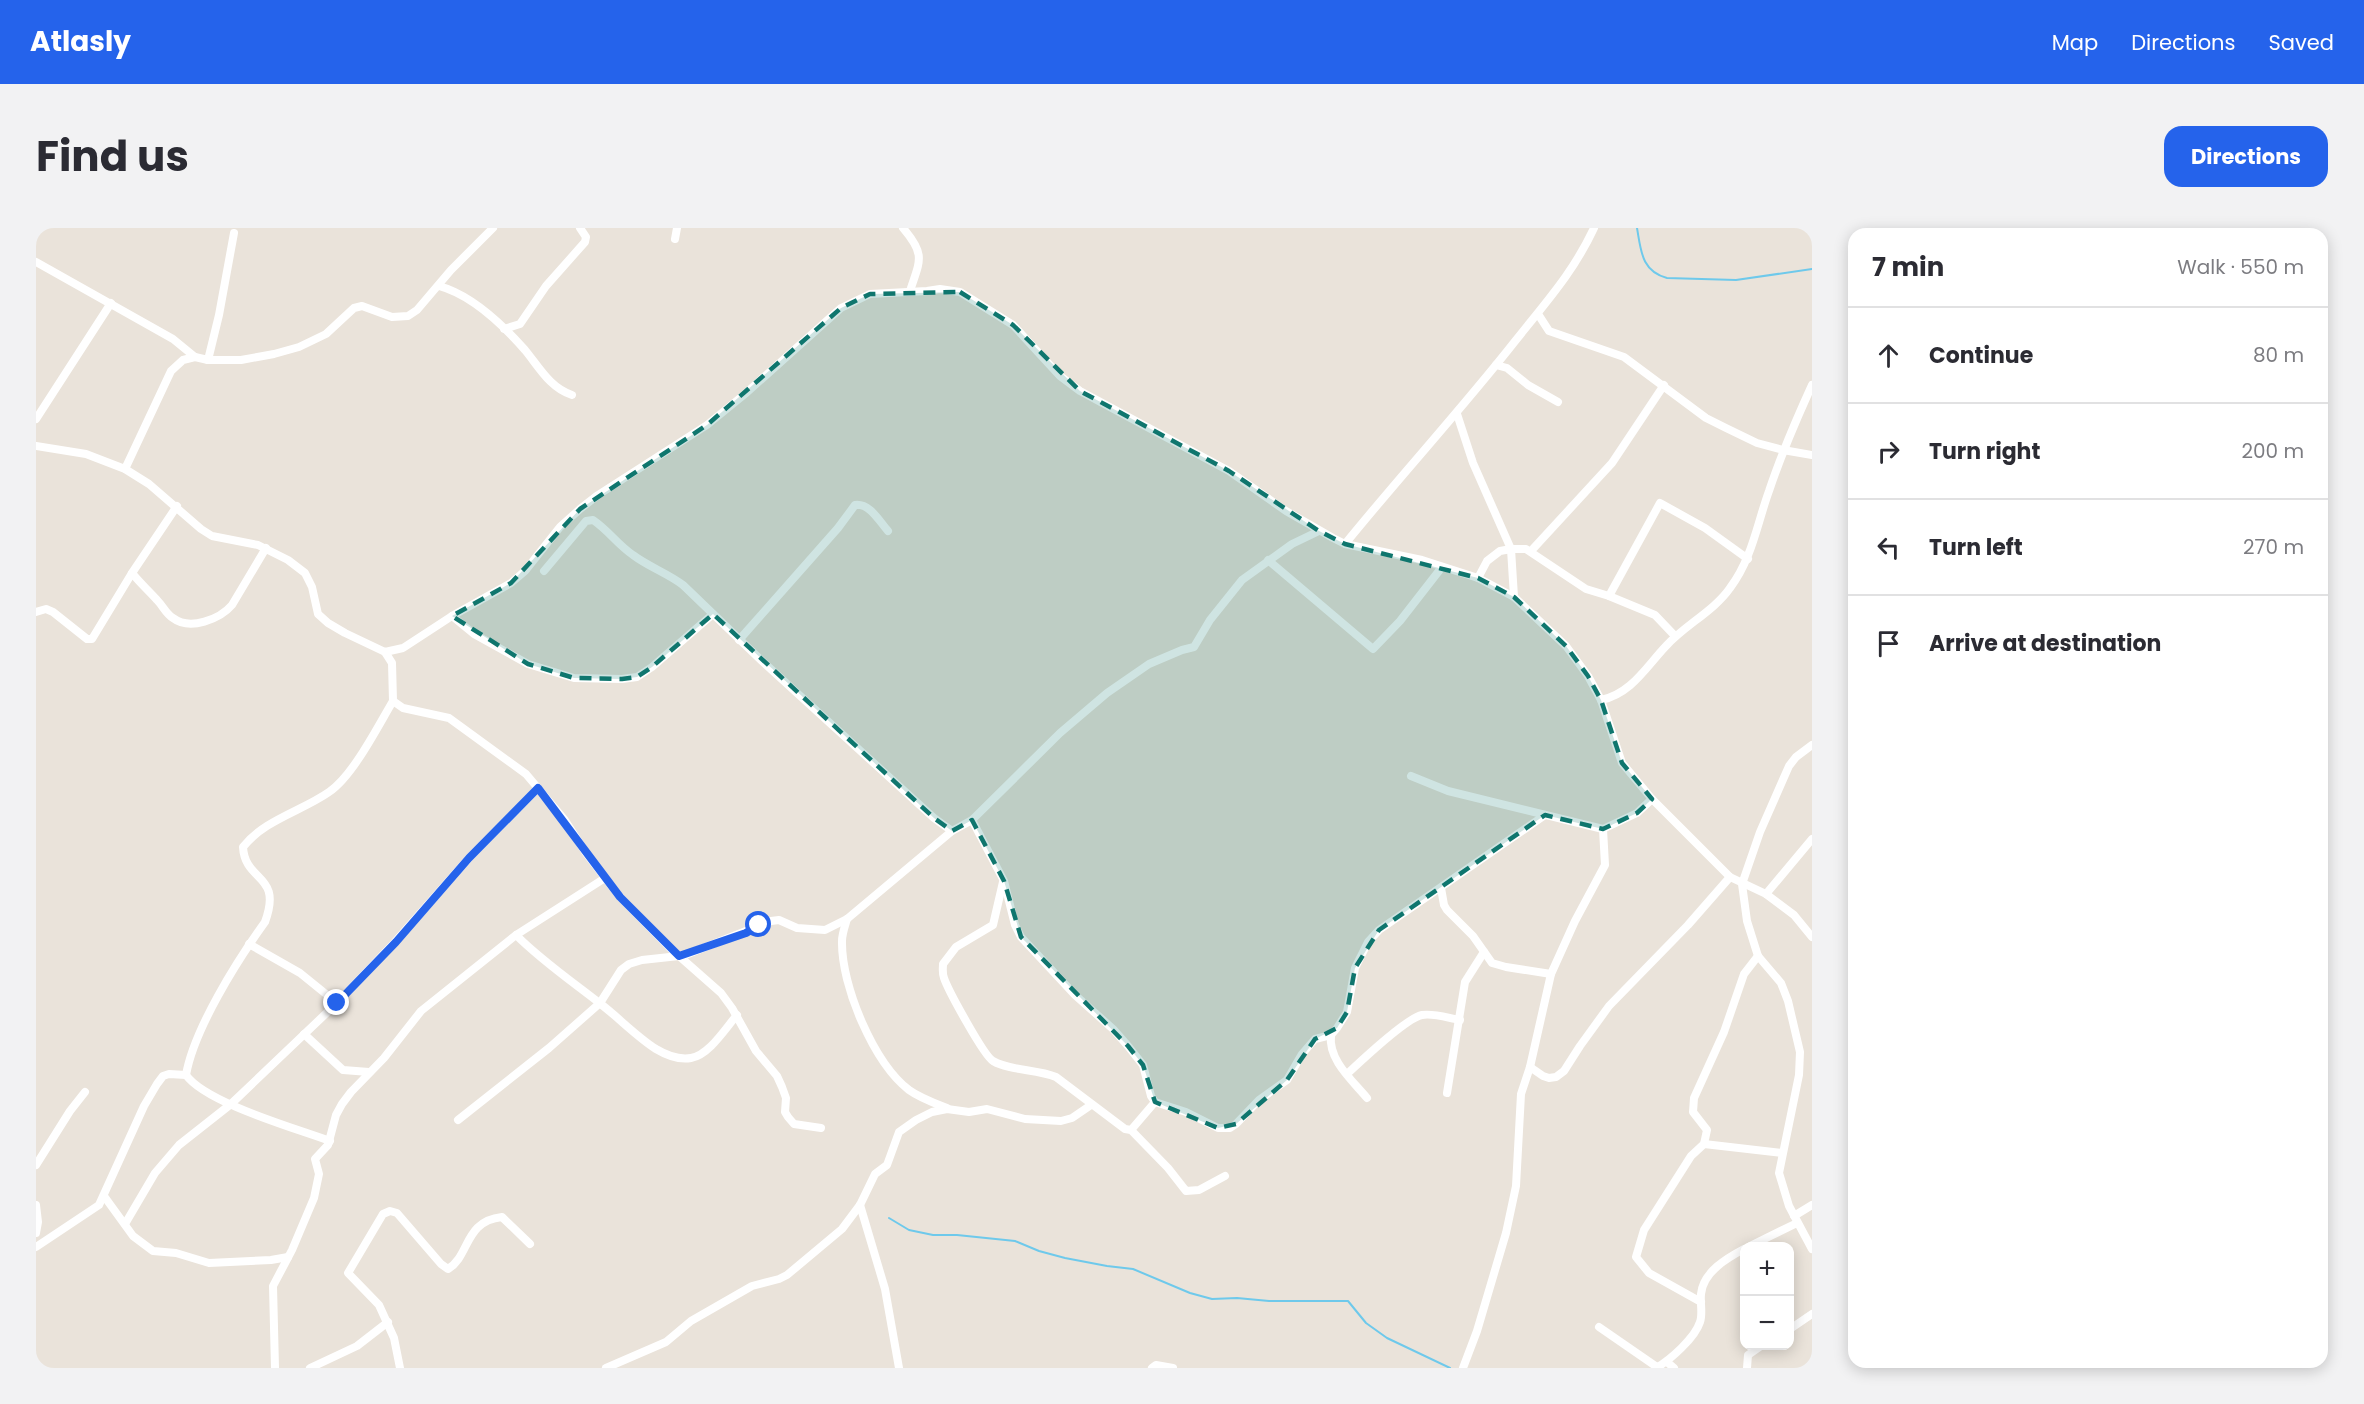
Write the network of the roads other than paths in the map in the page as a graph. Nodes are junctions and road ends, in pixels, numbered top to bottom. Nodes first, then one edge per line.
1 (493, 228) edge
2 (580, 228) edge
3 (677, 228) edge
4 (903, 228) edge
5 (1594, 228) edge
6 (234, 233) dead end
7 (675, 239) dead end
8 (36, 262) edge
9 (439, 286) junction
10 (910, 291) junction
11 (111, 303) junction
12 (1538, 314) junction
13 (504, 329) junction
14 (195, 357) junction
15 (208, 360) junction
16 (1496, 365) junction
17 (1664, 385) junction
18 (1812, 385) edge
19 (572, 395) dead end
20 (1558, 402) dead end
21 (1457, 414) junction
22 (36, 419) edge
23 (36, 446) edge
24 (1783, 450) junction
25 (1812, 455) edge
26 (125, 469) junction
27 (177, 506) junction
28 (888, 531) dead end
29 (1319, 531) junction
30 (1345, 544) junction
31 (266, 548) junction
32 (1511, 549) junction
33 (1531, 551) junction
34 (1748, 559) junction
35 (1268, 560) junction
36 (1442, 567) junction
37 (544, 571) dead end
38 (132, 573) junction
39 (1478, 578) junction
40 (1609, 596) junction
41 (1514, 597) junction
42 (36, 612) edge
43 (713, 614) junction
44 (452, 616) junction
45 (1675, 636) junction
46 (739, 640) junction
47 (385, 652) junction
48 (1601, 700) junction
49 (393, 701) junction
50 (1812, 745) edge
51 (1411, 776) dead end
52 (538, 788) junction
53 (1652, 799) junction
54 (1545, 815) junction
55 (972, 820) junction
56 (1603, 829) junction
57 (952, 831) junction
58 (1812, 839) edge
59 (1730, 877) junction
60 (605, 878) junction
61 (1004, 881) junction
62 (1742, 884) junction
63 (1442, 888) junction
64 (1766, 894) junction
65 (847, 919) junction
66 (516, 935) junction
67 (1812, 937) edge
68 (249, 944) junction
69 (1484, 952) junction
70 (679, 956) junction
71 (1758, 956) junction
72 (1551, 974) junction
73 (337, 1003) junction
74 (600, 1003) junction
75 (737, 1015) junction
76 (1460, 1020) junction
77 (304, 1034) junction
78 (1330, 1035) junction
79 (1530, 1067) junction
80 (369, 1072) junction
81 (1347, 1074) junction
82 (186, 1075) junction
83 (85, 1092) dead end
84 (1447, 1093) dead end
85 (1367, 1098) dead end
86 (1155, 1102) junction
87 (231, 1104) junction
88 (1091, 1104) junction
89 (947, 1108) junction
90 (458, 1120) dead end
91 (821, 1128) dead end
92 (1131, 1130) junction
93 (330, 1141) junction
94 (1704, 1144) junction
95 (1782, 1153) junction
96 (36, 1165) edge
97 (1225, 1176) dead end
98 (104, 1196) junction
99 (36, 1205) edge
100 (860, 1205) junction
101 (1812, 1205) edge
102 (1796, 1219) junction
103 (125, 1224) junction
104 (36, 1233) edge
105 (1757, 1242) edge
106 (530, 1244) dead end
107 (36, 1247) edge
108 (1812, 1249) edge
109 (1740, 1251) edge
110 (288, 1257) junction
111 (1701, 1302) junction
112 (1812, 1314) edge
113 (388, 1322) junction
114 (1794, 1326) edge
115 (1599, 1327) dead end
116 (1755, 1350) edge
117 (1667, 1362) junction
118 (275, 1368) edge
119 (310, 1368) edge
120 (400, 1368) edge
121 (606, 1368) edge
122 (899, 1368) edge
123 (1152, 1368) edge
124 (1173, 1368) edge
125 (1463, 1368) edge
126 (1656, 1368) edge
127 (1674, 1368) edge
128 (1747, 1368) edge

1 - 9 street
2 - 13 street
3 - 7 street
4 - 10 street
5 - 12 street
6 - 15 street
8 - 11 street
9 - 13 street
9 - 15 street
10 - 29 street
10 - 44 street
11 - 14 street
11 - 22 street
12 - 16 street
12 - 17 street
13 - 19 street
14 - 15 street
14 - 26 street
16 - 20 street
16 - 21 street
17 - 24 street
17 - 33 street
18 - 24 street
21 - 30 street
21 - 32 street
23 - 26 street
24 - 25 street
24 - 34 street
26 - 27 street
27 - 31 street
27 - 38 street
28 - 46 street
29 - 30 street
29 - 35 street
30 - 36 street
31 - 38 street
31 - 47 street
32 - 33 street
32 - 39 street
32 - 41 street
33 - 40 street
34 - 40 street
34 - 45 street
35 - 36 street
35 - 55 street
36 - 39 street
37 - 43 street
38 - 42 street
39 - 41 street
40 - 45 street
41 - 48 street
43 - 44 street
43 - 46 street
44 - 47 street
45 - 48 street
46 - 57 street
47 - 49 street
48 - 53 street
49 - 52 street
49 - 68 street
50 - 62 street
51 - 54 street
52 - 60 street
52 - 73 street
53 - 56 street
53 - 59 street
54 - 56 street
54 - 63 street
55 - 57 street
55 - 61 street
56 - 72 street
57 - 65 street
58 - 64 street
59 - 62 street
59 - 79 street
60 - 66 street
60 - 70 street
61 - 86 street
61 - 88 street
62 - 64 street
62 - 71 street
63 - 69 street
63 - 78 street
64 - 67 street
65 - 70 street
65 - 89 street
66 - 74 street
66 - 80 street
68 - 73 street
68 - 82 street
69 - 72 street
69 - 76 street
70 - 74 street
70 - 75 street
71 - 94 street
71 - 95 street
72 - 79 street
73 - 77 street
74 - 75 street
74 - 90 street
75 - 91 street
76 - 81 street
76 - 84 street
77 - 80 street
77 - 87 street
78 - 81 street
78 - 86 street
79 - 125 street
80 - 93 street
81 - 85 street
82 - 87 street
82 - 98 street
83 - 96 street
86 - 92 street
87 - 93 street
87 - 103 street
88 - 89 street
88 - 92 street
89 - 100 street
92 - 97 street
93 - 110 street
94 - 95 street
94 - 111 street
95 - 102 street
98 - 103 street
98 - 107 street
99 - 104 street
100 - 121 street
100 - 122 street
101 - 102 street
102 - 105 street
102 - 108 street
103 - 110 street
106 - 113 street
109 - 111 street
110 - 118 street
111 - 117 street
112 - 114 street
113 - 119 street
113 - 120 street
115 - 126 street
116 - 128 street
117 - 126 street
117 - 127 street
123 - 124 street

